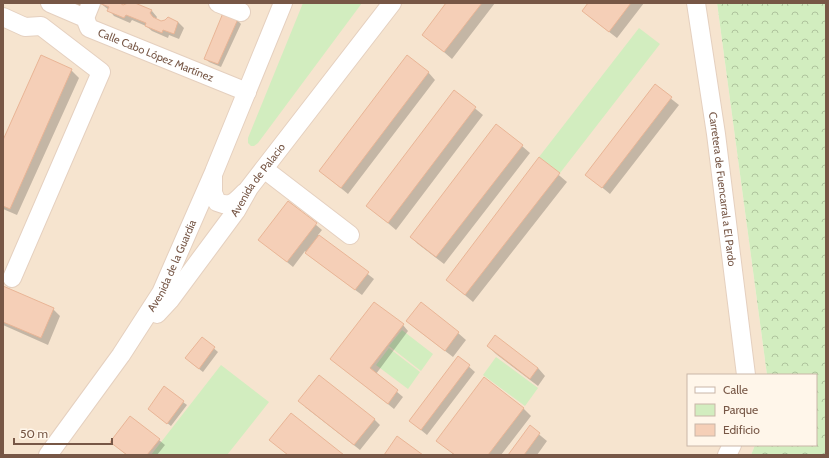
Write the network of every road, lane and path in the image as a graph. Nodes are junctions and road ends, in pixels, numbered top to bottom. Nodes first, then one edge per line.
1 (50, 3) edge
2 (218, 3) edge
3 (283, 3) edge
4 (392, 3) edge
5 (696, 3) edge
6 (88, 11) edge
7 (241, 12) dead end
8 (3, 17) edge
9 (247, 92) junction
10 (264, 169) junction
11 (214, 172) junction
12 (249, 188) junction
13 (350, 235) dead end
14 (12, 278) dead end
15 (121, 355) junction
16 (746, 374) edge
17 (731, 446) edge
18 (48, 455) edge
19 (726, 455) edge

1 - 6 street, Calle Cabo López Martínez
2 - 7 street
3 - 9 street, Avenida de la Guardia
4 - 10 street, Avenida de Palacio
5 - 16 street, Carretera de Fuencarral a El Pardo
6 - 9 street, Calle Cabo López Martínez
8 - 14 street
9 - 11 street, Avenida de la Guardia
10 - 12 street, Avenida de Palacio
10 - 13 street
11 - 12 street, Avenida de la Guardia
11 - 15 street, Avenida de la Guardia
12 - 15 street, Avenida de Palacio
15 - 18 street
17 - 19 street

